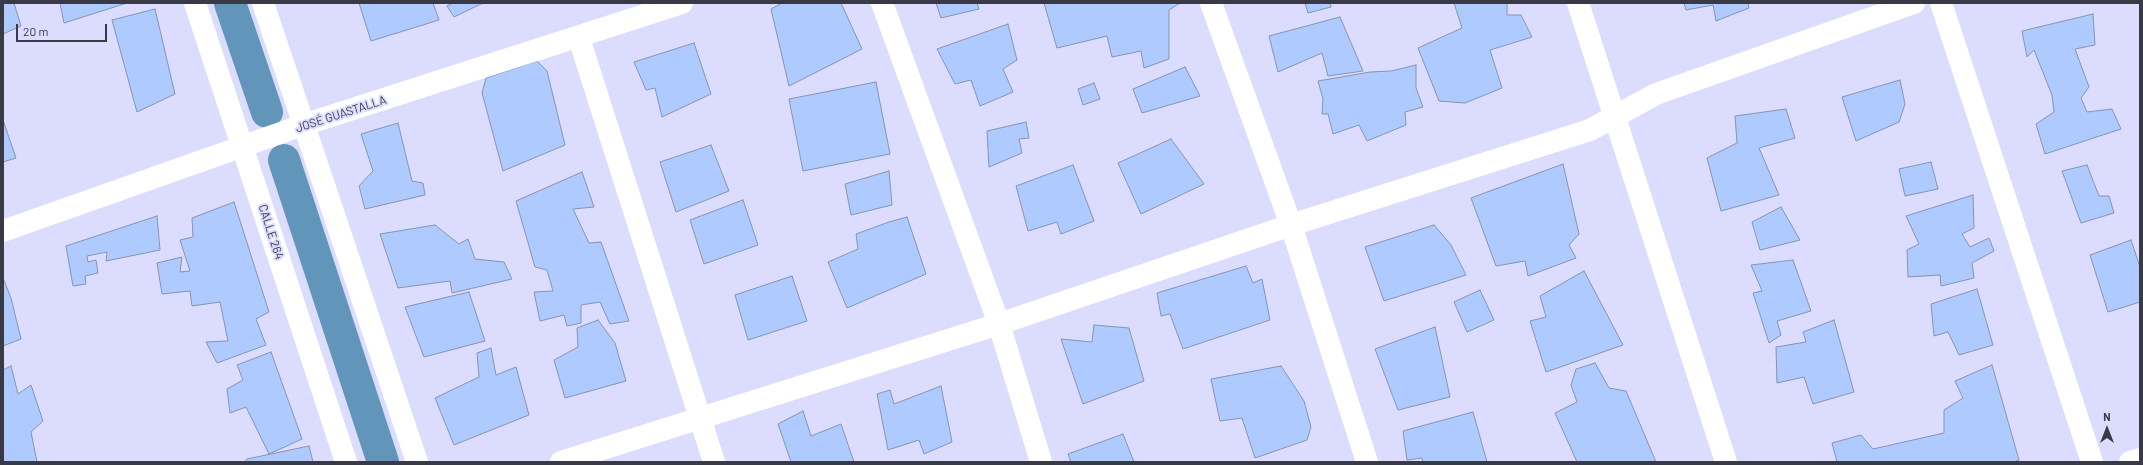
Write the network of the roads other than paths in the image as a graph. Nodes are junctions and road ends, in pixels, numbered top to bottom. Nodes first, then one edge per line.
1 (195, 3) edge
2 (263, 3) edge
3 (682, 3) edge
4 (882, 3) edge
5 (1211, 3) edge
6 (1578, 3) edge
7 (1914, 3) edge
8 (1941, 3) edge
9 (579, 38) junction
10 (1616, 117) junction
11 (303, 125) junction
12 (243, 146) junction
13 (1291, 225) junction
14 (3, 232) edge
15 (999, 324) junction
16 (699, 418) junction
17 (2140, 459) edge
18 (346, 462) edge
19 (417, 462) edge
20 (561, 462) edge
21 (714, 462) edge
22 (1041, 462) edge
23 (1367, 462) edge
24 (1726, 462) edge
25 (2092, 462) edge
26 (2130, 462) edge

1 - 12 street, CALLE 264
2 - 11 street
3 - 9 street, JOSÉ GUASTALLA
4 - 15 street
5 - 13 street
6 - 10 street
7 - 10 street
8 - 25 street
9 - 11 street, JOSÉ GUASTALLA
9 - 16 street
10 - 13 street
10 - 24 street
11 - 12 street, JOSÉ GUASTALLA
11 - 19 street
12 - 14 street, JOSÉ GUASTALLA
12 - 18 street, CALLE 264
13 - 15 street
13 - 23 street
15 - 16 street
15 - 22 street
16 - 20 street
16 - 21 street
17 - 26 street

